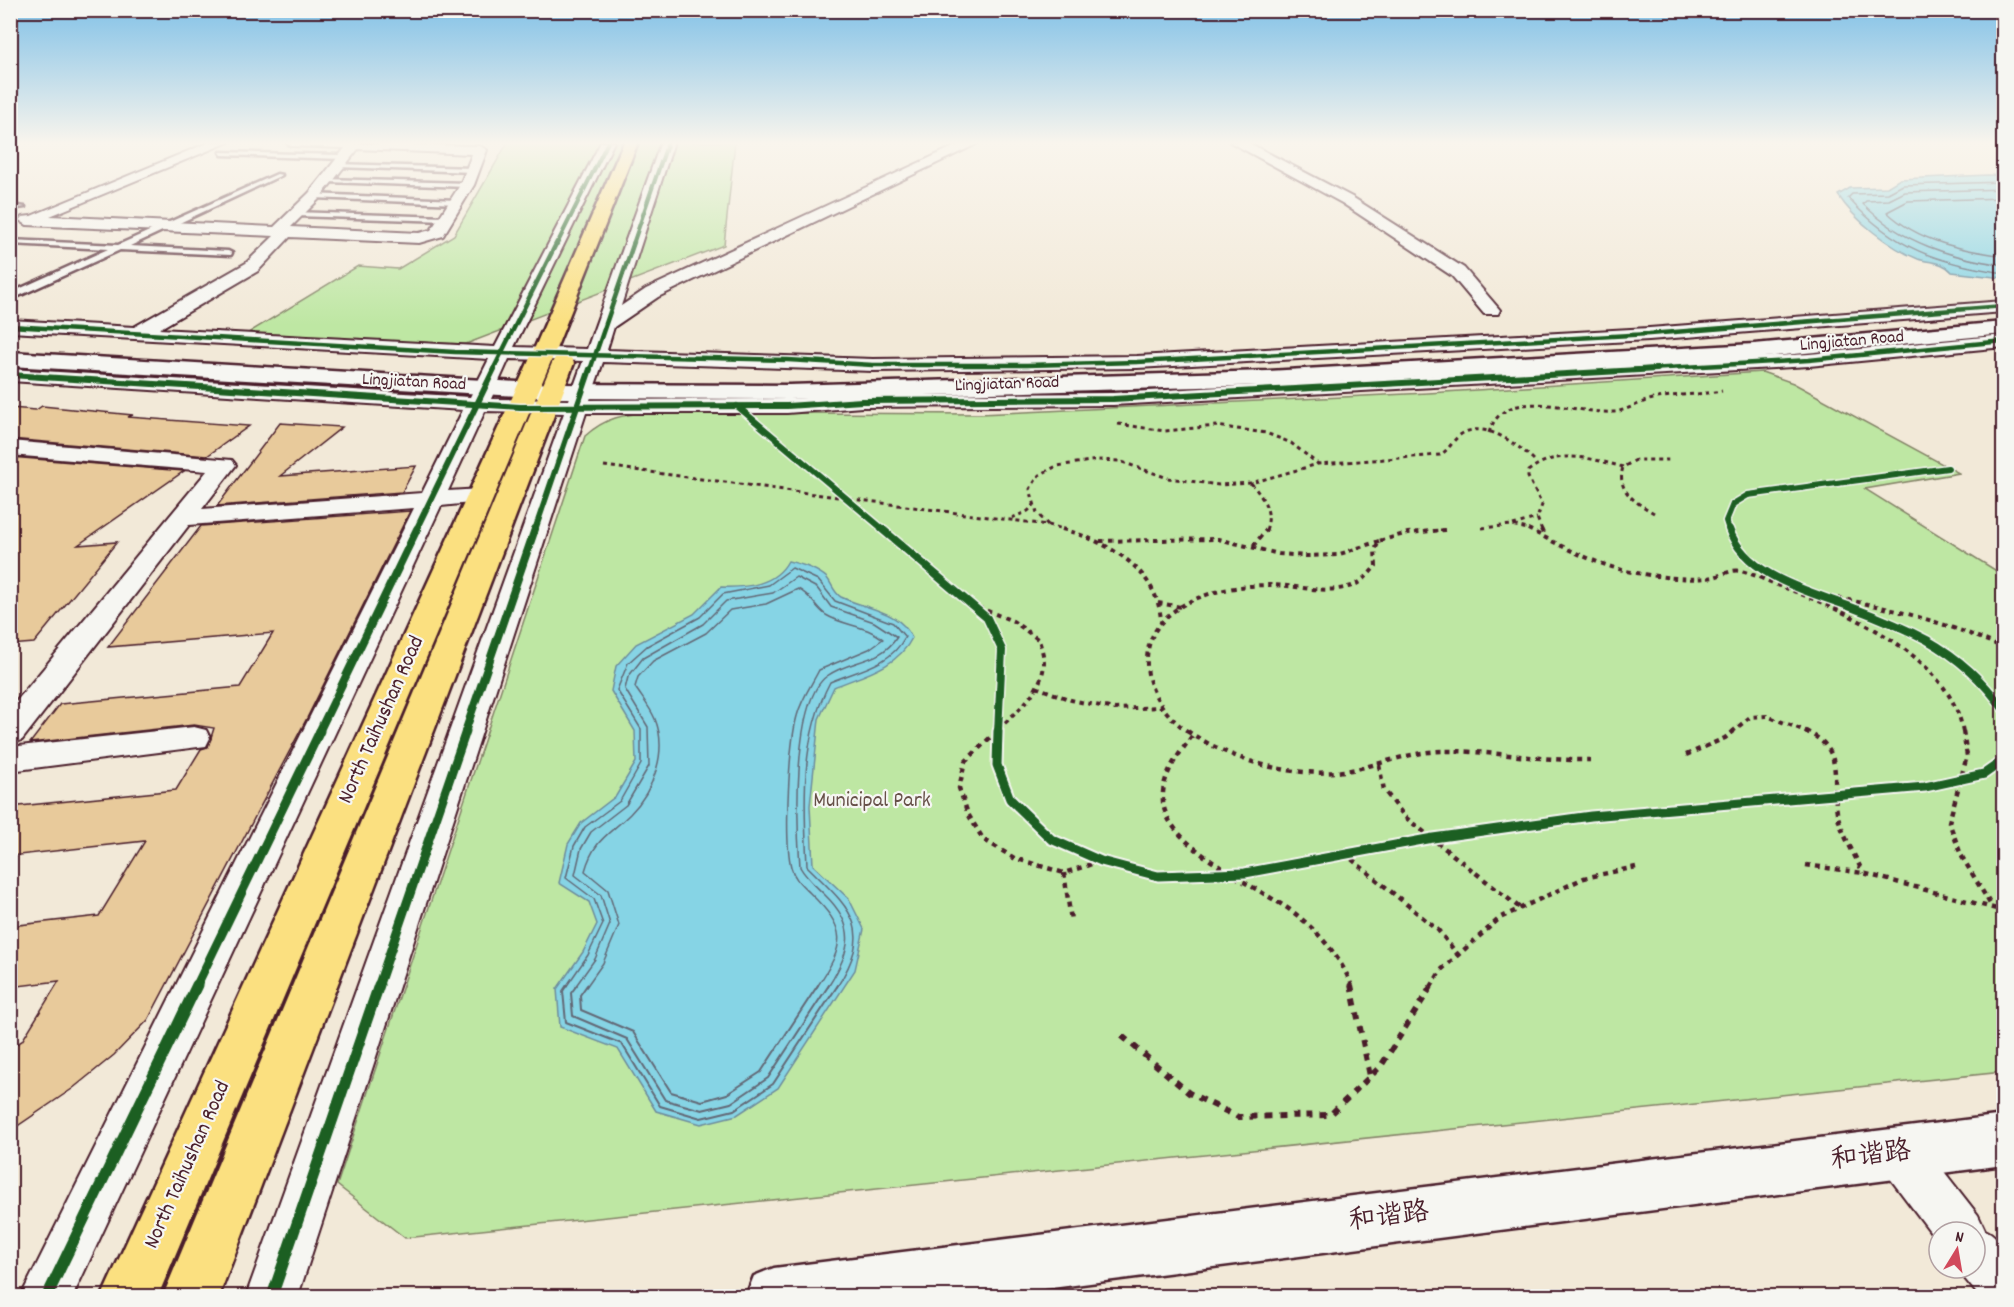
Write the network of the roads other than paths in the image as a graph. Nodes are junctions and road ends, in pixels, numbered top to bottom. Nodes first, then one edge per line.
1 (57, 203) edge
2 (217, 203) edge
3 (307, 203) edge
4 (456, 203) edge
5 (578, 203) edge
6 (612, 203) edge
7 (623, 203) edge
8 (647, 203) edge
9 (845, 203) edge
10 (1352, 203) edge
11 (10, 207) edge
12 (24, 214) junction
13 (296, 214) junction
14 (446, 219) junction
15 (166, 226) junction
16 (10, 227) edge
17 (278, 232) junction
18 (10, 242) edge
19 (119, 247) junction
20 (228, 253) dead end
21 (600, 266) dead end
22 (10, 297) edge
23 (2004, 306) edge
24 (1491, 310) dead end
25 (2004, 318) edge
26 (606, 324) junction
27 (10, 326) edge
28 (2004, 328) edge
29 (138, 333) junction
30 (574, 333) dead end
31 (2004, 341) edge
32 (10, 343) edge
33 (109, 349) junction
34 (10, 359) edge
35 (10, 375) edge
36 (490, 379) junction
37 (558, 382) junction
38 (10, 448) edge
39 (481, 496) junction
40 (431, 500) junction
41 (182, 518) junction
42 (10, 732) edge
43 (194, 738) dead end
44 (10, 759) edge
45 (2004, 1140) edge
46 (1900, 1153) junction
47 (1952, 1220) edge
48 (1987, 1266) edge
49 (2004, 1287) edge
50 (47, 1296) edge
51 (130, 1296) edge
52 (191, 1296) edge
53 (272, 1296) edge
54 (774, 1296) edge

1 - 12 street
2 - 15 lane
3 - 13 street
4 - 14 street
5 - 36 street
6 - 37 main road, North Taihushan Road
7 - 21 main road
8 - 26 street
9 - 26 street
10 - 24 street
11 - 12 lane
12 - 15 street
12 - 16 street
13 - 14 lane
13 - 17 street
14 - 17 street
15 - 17 street
15 - 19 lane
17 - 29 street
18 - 19 lane
19 - 20 lane
19 - 22 lane
23 - 37 street
25 - 37 main road, Lingjiatan Road
26 - 37 street
27 - 29 street
28 - 37 main road, Lingjiatan Road
29 - 33 street
29 - 36 street
30 - 37 main road, North Taihushan Road
31 - 37 street
32 - 33 main road, Lingjiatan Road
33 - 36 main road, Lingjiatan Road
34 - 36 main road, Lingjiatan Road
35 - 36 street
36 - 37 main road, Lingjiatan Road
36 - 37 street
36 - 40 street
37 - 39 main road, North Taihushan Road
37 - 52 main road, North Taihushan Road
37 - 53 street
38 - 41 street
39 - 40 street
39 - 51 main road, North Taihushan Road
40 - 41 street
40 - 50 street
41 - 42 street
43 - 44 street
45 - 46 main road, 和谐路
46 - 47 street
46 - 54 main road, 和谐路
48 - 49 street

